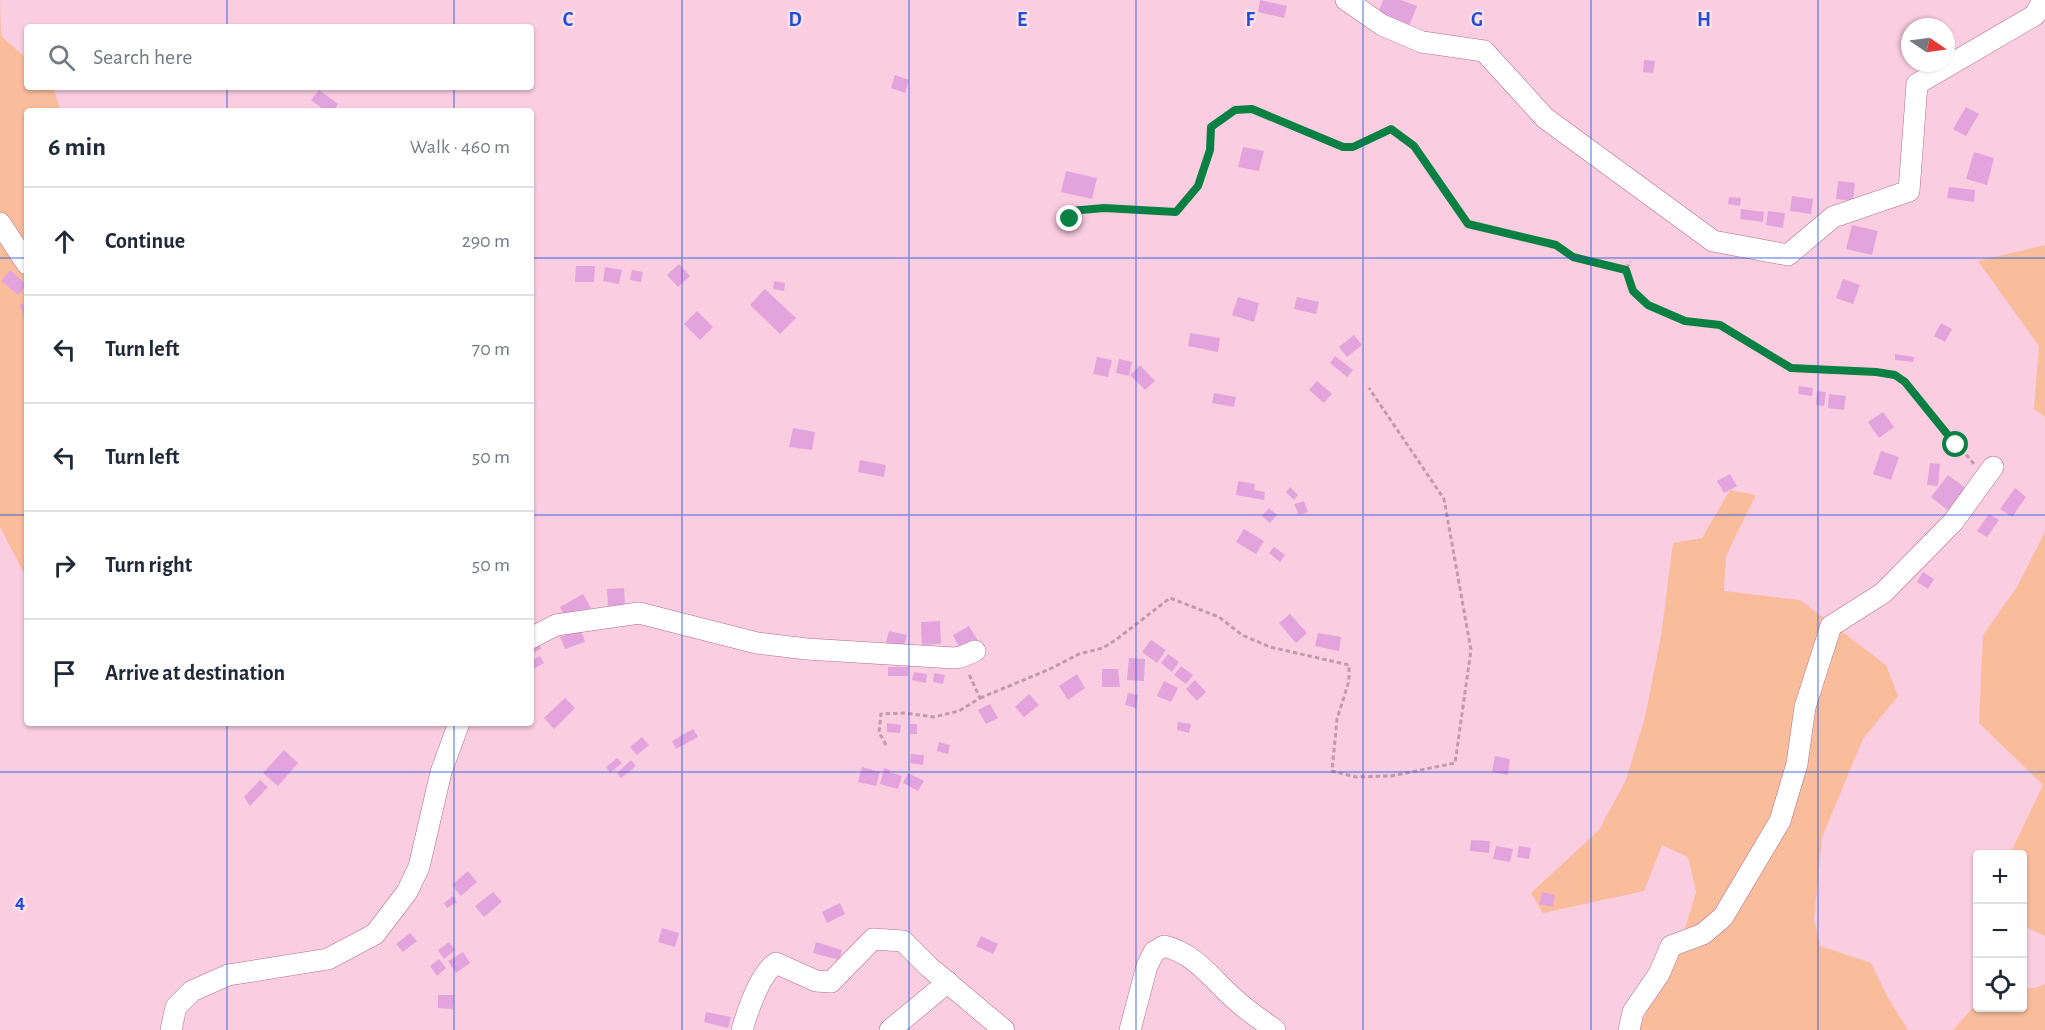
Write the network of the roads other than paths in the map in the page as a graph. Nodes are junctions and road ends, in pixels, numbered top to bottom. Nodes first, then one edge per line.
1 (1346, 0) edge
2 (2043, 0) edge
3 (0, 223) edge
4 (24, 259) edge
5 (1989, 472) road end
6 (534, 636) edge
7 (968, 654) road end
8 (459, 726) edge
9 (948, 982) junction
10 (169, 1028) edge
11 (742, 1030) edge
12 (890, 1030) edge
13 (1004, 1030) edge
14 (1130, 1030) edge
15 (1275, 1030) edge
16 (1629, 1030) edge

1 - 2 street
3 - 4 street
5 - 16 street
6 - 7 street
8 - 10 street
9 - 11 street
9 - 12 street
9 - 13 street
14 - 15 street

